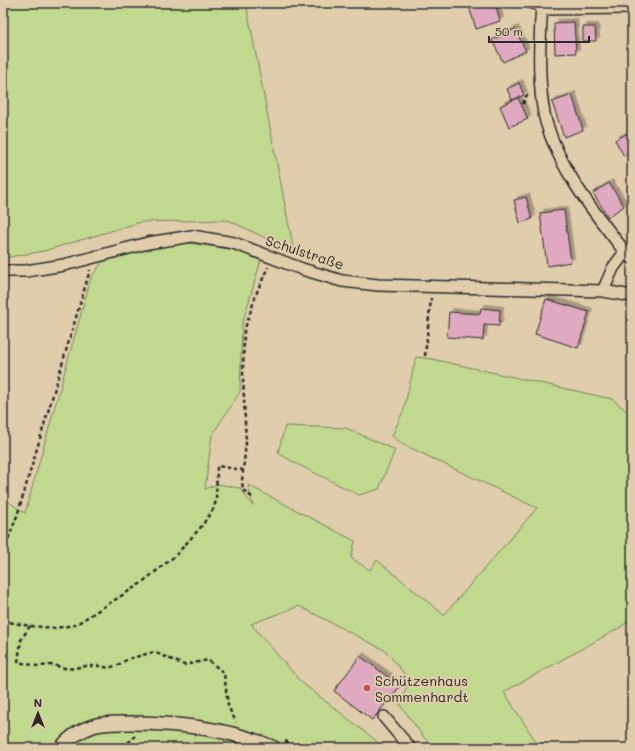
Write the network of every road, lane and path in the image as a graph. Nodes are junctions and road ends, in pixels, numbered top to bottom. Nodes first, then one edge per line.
1 (523, 3) edge
2 (542, 6) edge
3 (632, 8) edge
4 (629, 255) edge
5 (93, 257) junction
6 (272, 258) junction
7 (3, 271) edge
8 (603, 291) junction
9 (632, 296) edge
10 (430, 312) dead end
11 (425, 356) dead end
12 (243, 470) junction
13 (252, 497) dead end
14 (3, 552) edge
15 (3, 620) edge
16 (30, 626) junction
17 (384, 717) dead end
18 (237, 723) dead end
19 (61, 748) edge
20 (274, 748) edge
21 (410, 748) edge

1 - 2 lane
2 - 3 street
2 - 4 street
4 - 8 street
5 - 6 street, Schulstraße
5 - 7 street, Schulstraße
5 - 14 path
6 - 8 street, Schulstraße
6 - 12 path
8 - 9 street, Schulstraße
10 - 11 path
12 - 13 path
12 - 16 path
15 - 16 path
16 - 18 path
17 - 21 street
19 - 20 street

